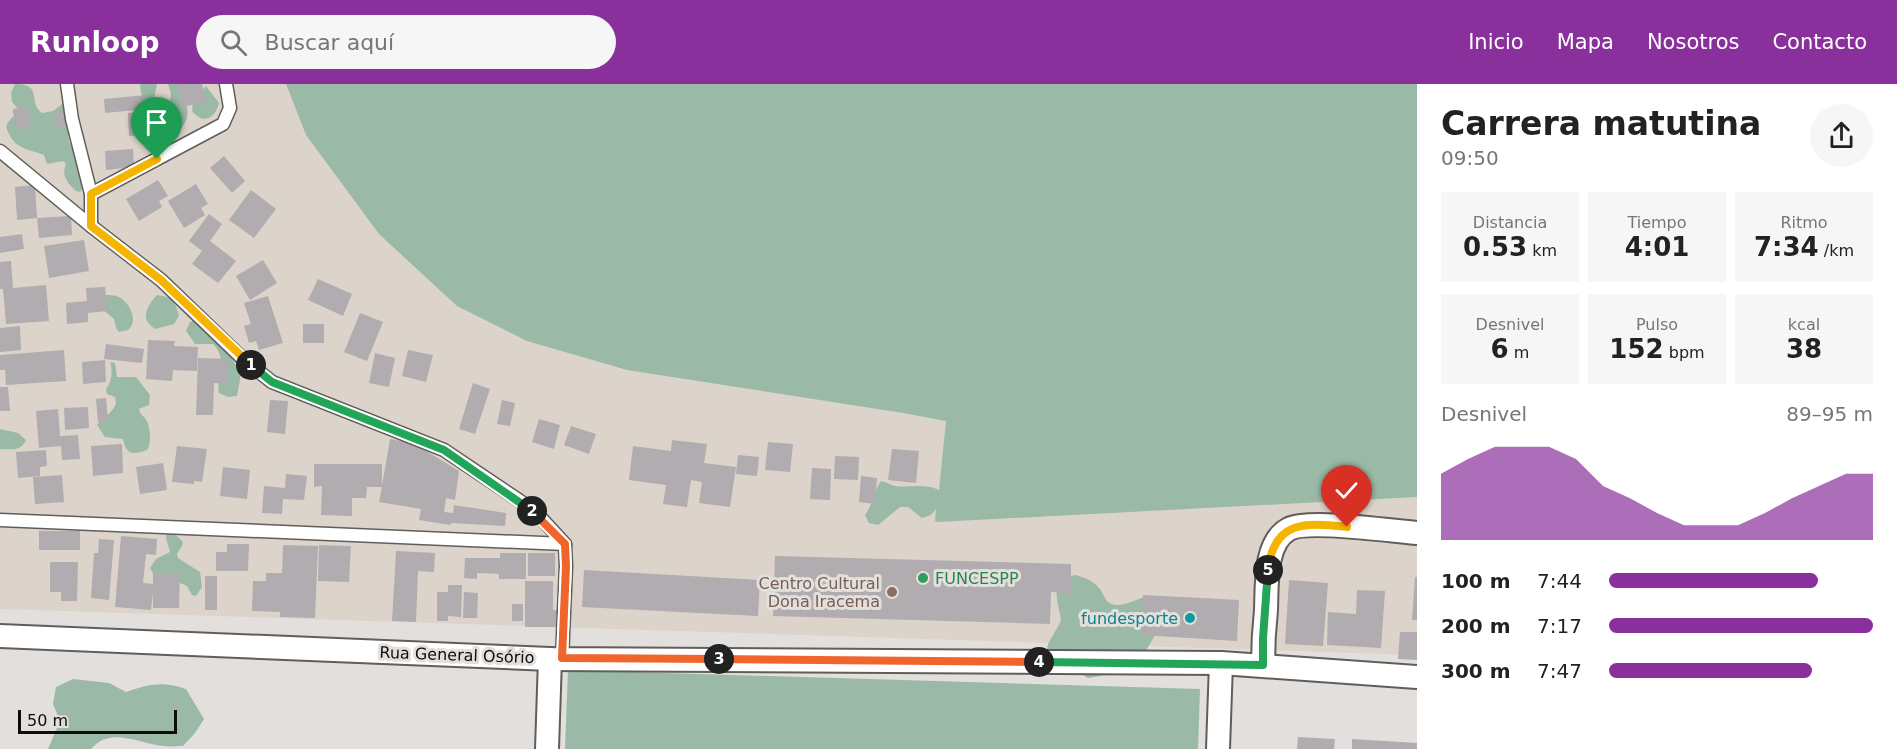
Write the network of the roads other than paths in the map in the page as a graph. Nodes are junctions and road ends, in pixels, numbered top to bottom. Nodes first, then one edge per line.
1 (67, 84) edge
2 (225, 84) edge
3 (0, 152) edge
4 (91, 194) junction
5 (91, 226) junction
6 (0, 520) edge
7 (1417, 533) edge
8 (565, 544) junction
9 (0, 636) edge
10 (556, 659) junction
11 (1221, 663) junction
12 (1263, 665) junction
13 (1417, 677) edge
14 (547, 749) edge
15 (1218, 749) edge

1 - 4 lane
2 - 4 lane
3 - 5 lane
4 - 5 lane
5 - 8 lane
6 - 8 lane
7 - 12 street
8 - 10 lane
9 - 10 street, Rua General Osório
10 - 11 street, Rua General Osório
10 - 14 street
11 - 12 street, Rua General Osório
11 - 15 street
12 - 13 street, Rua General Osório

